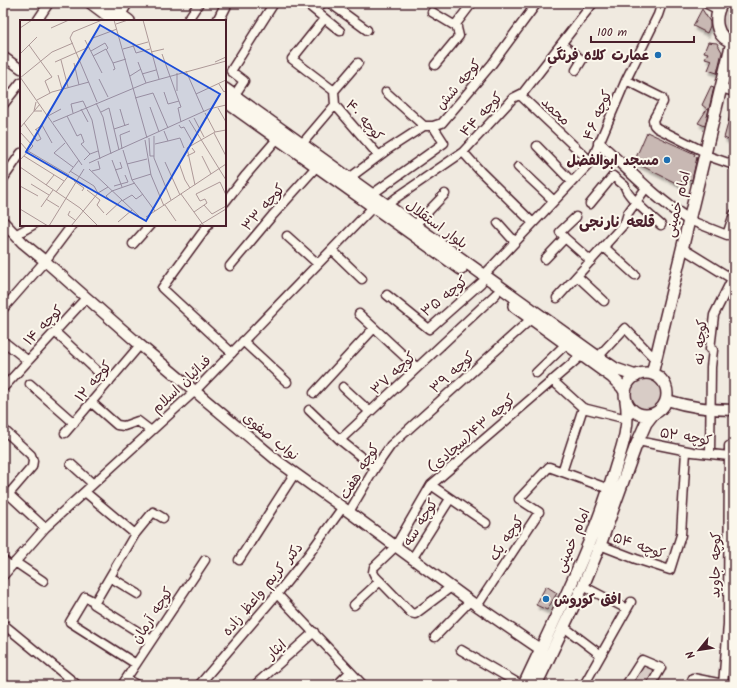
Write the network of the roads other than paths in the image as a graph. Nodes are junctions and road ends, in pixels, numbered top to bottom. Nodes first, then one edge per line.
1 (49, 3) edge
2 (91, 3) edge
3 (105, 3) edge
4 (128, 3) edge
5 (199, 3) edge
6 (227, 3) edge
7 (274, 3) edge
8 (324, 3) edge
9 (330, 3) edge
10 (472, 3) edge
11 (537, 3) edge
12 (593, 3) edge
13 (662, 3) edge
14 (707, 3) edge
15 (304, 4) edge
16 (720, 6) edge
17 (432, 12) dead end
18 (324, 18) junction
19 (122, 19) edge
20 (38, 20) edge
21 (188, 20) edge
22 (218, 20) edge
23 (457, 27) junction
24 (367, 30) dead end
25 (340, 31) dead end
26 (733, 42) edge
27 (562, 44) junction
28 (3, 56) edge
29 (358, 63) dead end
30 (435, 65) dead end
31 (20, 68) edge
32 (576, 70) dead end
33 (626, 80) junction
34 (20, 83) edge
35 (721, 88) junction
36 (334, 91) junction
37 (386, 92) dead end
38 (734, 92) edge
39 (228, 95) edge
40 (520, 95) junction
41 (3, 105) edge
42 (335, 105) junction
43 (428, 126) junction
44 (278, 139) junction
45 (599, 143) junction
46 (301, 145) junction
47 (537, 146) dead end
48 (463, 152) junction
49 (705, 154) junction
50 (20, 155) edge
51 (379, 156) junction
52 (590, 162) junction
53 (734, 165) edge
54 (317, 166) junction
55 (518, 167) dead end
56 (3, 178) edge
57 (348, 178) junction
58 (572, 182) junction
59 (646, 188) junction
60 (445, 194) dead end
61 (226, 201) edge
62 (554, 201) junction
63 (377, 202) junction
64 (636, 202) junction
65 (590, 204) dead end
66 (734, 214) edge
67 (576, 217) dead end
68 (689, 220) junction
69 (3, 222) edge
70 (498, 223) dead end
71 (533, 223) junction
72 (661, 225) dead end
73 (31, 226) edge
74 (71, 226) edge
75 (149, 226) edge
76 (207, 226) edge
77 (414, 226) junction
78 (15, 235) junction
79 (286, 236) dead end
80 (565, 238) junction
81 (515, 242) junction
82 (133, 244) dead end
83 (604, 247) junction
84 (682, 248) junction
85 (332, 250) junction
86 (545, 259) dead end
87 (45, 261) junction
88 (591, 261) junction
89 (318, 264) junction
90 (230, 266) dead end
91 (635, 275) dead end
92 (577, 276) junction
93 (362, 279) dead end
94 (482, 279) junction
95 (733, 280) edge
96 (496, 294) junction
97 (387, 295) dead end
98 (86, 298) junction
99 (556, 298) dead end
100 (604, 301) dead end
101 (3, 309) edge
102 (359, 314) dead end
103 (531, 319) junction
104 (374, 328) junction
105 (55, 332) junction
106 (3, 341) edge
107 (243, 341) junction
108 (566, 344) junction
109 (140, 345) junction
110 (232, 353) junction
111 (582, 355) junction
112 (598, 357) junction
113 (655, 359) junction
114 (27, 360) junction
115 (417, 368) junction
116 (536, 373) dead end
117 (652, 374) junction
118 (636, 376) junction
119 (552, 380) junction
120 (109, 382) junction
121 (287, 382) dead end
122 (30, 384) dead end
123 (343, 387) dead end
124 (3, 388) edge
125 (195, 391) junction
126 (314, 393) dead end
127 (626, 397) junction
128 (667, 400) junction
129 (92, 402) junction
130 (583, 408) junction
131 (309, 410) dead end
132 (710, 410) junction
133 (734, 410) edge
134 (370, 412) junction
135 (653, 414) junction
136 (627, 419) junction
137 (74, 423) junction
138 (3, 429) edge
139 (151, 431) junction
140 (66, 433) dead end
141 (340, 440) junction
142 (638, 441) junction
143 (391, 445) joint
144 (732, 447) edge
145 (686, 451) junction
146 (710, 454) junction
147 (729, 456) junction
148 (71, 464) dead end
149 (376, 468) junction
150 (562, 472) junction
151 (294, 473) junction
152 (93, 484) junction
153 (431, 485) junction
154 (609, 488) junction
155 (6, 492) edge
156 (85, 492) junction
157 (450, 499) junction
158 (346, 509) junction
159 (163, 518) dead end
160 (486, 523) dead end
161 (45, 528) junction
162 (135, 534) junction
163 (600, 545) junction
164 (395, 547) junction
165 (412, 559) junction
166 (3, 560) edge
167 (204, 560) dead end
168 (238, 560) dead end
169 (13, 564) junction
170 (3, 576) edge
171 (110, 577) junction
172 (43, 581) dead end
173 (380, 581) junction
174 (582, 586) junction
175 (451, 587) junction
176 (138, 594) dead end
177 (277, 594) junction
178 (95, 602) junction
179 (473, 603) junction
180 (354, 605) dead end
181 (3, 624) edge
182 (564, 626) junction
183 (314, 632) junction
184 (435, 637) dead end
185 (151, 640) junction
186 (540, 649) junction
187 (462, 650) dead end
188 (601, 655) junction
189 (136, 664) junction
190 (350, 672) junction
191 (124, 682) edge
192 (76, 684) dead end
193 (137, 685) edge
194 (199, 685) edge
195 (255, 685) edge
196 (337, 685) edge
197 (363, 685) edge
198 (522, 685) edge
199 (536, 685) edge
200 (584, 685) edge
201 (626, 685) edge
202 (651, 685) edge
203 (690, 685) edge
204 (725, 685) edge

1 - 20 street
2 - 19 main road
3 - 19 main road
4 - 19 street
5 - 21 street
6 - 22 street
7 - 39 street
8 - 15 street
9 - 24 street
10 - 23 street
11 - 43 street, کوچه شش
12 - 27 street, کوچه ۴۴
13 - 33 street, کوچه ۴۶
14 - 16 street
15 - 18 street
16 - 26 main road
17 - 23 street
18 - 25 street
18 - 36 street
23 - 30 street
26 - 35 main road, امام خمینی
27 - 32 street
27 - 40 street, کوچه ۴۴
28 - 31 street
29 - 36 street
33 - 45 street, کوچه ۴۶
33 - 49 street
34 - 41 street
35 - 38 street
35 - 49 main road, امام خمینی
36 - 42 street
37 - 43 street
39 - 44 main road, بلوار استقلال
39 - 46 main road, بلوار استقلال
40 - 48 street, کوچه ۴۴
40 - 52 street, محمد
42 - 46 street, کوچه ۴۰
42 - 51 street, کوچه ۴۰
43 - 51 street, کوچه شش
43 - 63 street
44 - 54 main road, بلوار استقلال
44 - 61 street
45 - 52 street, کوچه ۴۶
45 - 59 street
46 - 57 main road, بلوار استقلال
47 - 58 street
48 - 63 street, کوچه ۴۴
48 - 71 street
49 - 53 street
49 - 68 main road, امام خمینی
50 - 56 street
51 - 57 street, کوچه شش
52 - 58 street, کوچه ۴۶
54 - 63 main road, بلوار استقلال
54 - 90 street, کوچه ۳۳
55 - 62 street
57 - 63 main road, بلوار استقلال
58 - 62 street, کوچه ۴۶
59 - 64 street
59 - 68 street
60 - 77 street
62 - 71 street, کوچه ۴۶
63 - 77 main road, بلوار استقلال
63 - 85 street, فدائیان اسلام
63 - 94 main road, بلوار استقلال
64 - 65 street
64 - 72 street
64 - 83 street
66 - 68 street
67 - 80 street
68 - 84 main road, امام خمینی
69 - 78 street, نواب صفوی
70 - 81 street
71 - 81 street, کوچه ۴۶
73 - 78 street
74 - 87 street
75 - 82 street
76 - 110 street
77 - 94 main road, بلوار استقلال
78 - 87 street, نواب صفوی
79 - 89 street
80 - 86 street
80 - 88 street
81 - 94 street, کوچه ۴۶
83 - 88 street
83 - 91 street
84 - 95 street
84 - 113 main road, امام خمینی
85 - 89 street, فدائیان اسلام
85 - 93 street
87 - 98 street, نواب صفوی
87 - 101 street
88 - 92 street
89 - 107 street, فدائیان اسلام
92 - 99 street
92 - 100 street
94 - 96 main road, بلوار استقلال
94 - 97 street, کوچه ۳۵
94 - 112 main road, بلوار استقلال
95 - 132 street, کوچه نه
96 - 103 main road, بلوار استقلال
96 - 115 street, کوچه ۳۷
98 - 105 street, کوچه ۱۴
98 - 109 street, نواب صفوی
102 - 104 street
103 - 108 main road, بلوار استقلال
103 - 143 street, کوچه ۳۹
104 - 115 street
104 - 126 street
105 - 114 street, کوچه ۱۴
105 - 120 street
106 - 114 street
107 - 110 street, فدائیان اسلام
107 - 121 street
108 - 111 main road, بلوار استقلال
108 - 116 street
109 - 120 street, کوچه ۱۲
109 - 125 street, نواب صفوی
110 - 125 street, فدائیان اسلام
111 - 119 street, کوچه ۴۳(سجادی)
111 - 127 main road, بلوار استقلال
112 - 113 street
112 - 118 main road, بلوار استقلال
113 - 117 main road, امام خمینی
114 - 124 street, کوچه ۱۴
115 - 134 street, کوچه ۳۷
117 - 118 main road
117 - 128 main road
118 - 127 main road
119 - 130 street
119 - 153 street, کوچه ۴۳(سجادی)
120 - 129 street, کوچه ۱۲
122 - 137 street
123 - 134 street
125 - 139 street, فدائیان اسلام
125 - 151 street, نواب صفوی
127 - 135 main road
127 - 136 main road, امام خمینی
128 - 132 street
128 - 135 main road
129 - 137 street, کوچه ۱۲
129 - 139 street
130 - 136 street
130 - 150 street
131 - 141 street
132 - 133 street
132 - 146 street, کوچه نه
134 - 141 street, کوچه ۳۷
135 - 142 main road, امام خمینی
136 - 154 main road, امام خمینی
137 - 140 street, کوچه ۱۲
138 - 155 street
139 - 152 street, فدائیان اسلام
141 - 149 street
142 - 145 street, کوچه ۵۲
142 - 163 main road, امام خمینی
143 - 149 street, کوچه هفت
144 - 147 street, کوچه جاوید
145 - 146 street, کوچه ۵۲
145 - 163 street, کوچه ۵۴
146 - 147 street, کوچه ۵۲
147 - 204 street, کوچه جاوید
148 - 152 street
149 - 158 street, کوچه هفت
150 - 154 street
150 - 179 street, کوچه یک
151 - 158 street, نواب صفوی
151 - 168 street
152 - 156 street, فدائیان اسلام
153 - 157 street
153 - 164 street, کوچه ۴۳(سجادی)
154 - 186 main road, امام خمینی
155 - 161 street
156 - 161 street, فدائیان اسلام
156 - 162 street
157 - 160 street
157 - 165 street, کوچه سه
158 - 164 street, نواب صفوی
158 - 177 street, دکتر کریم واعظ زاده
159 - 162 street
161 - 169 street, فدائیان اسلام
162 - 171 street
163 - 174 main road, امام خمینی
164 - 165 street, نواب صفوی
164 - 173 street, کوچه ۴۳(سجادی)
165 - 175 street, نواب صفوی
166 - 169 street
167 - 185 street, کوچه آرمان
169 - 170 street, فدائیان اسلام
169 - 172 street
171 - 176 street
171 - 178 street
173 - 175 street
173 - 180 street
174 - 182 main road, امام خمینی
174 - 188 street
175 - 179 street, نواب صفوی
177 - 183 street
177 - 194 street, دکتر کریم واعظ زاده
178 - 185 street
178 - 189 street
179 - 184 street
179 - 186 street, نواب صفوی
181 - 192 street
182 - 188 street
182 - 199 main road, امام خمینی
183 - 190 street
183 - 195 street, ایثار
185 - 189 street, کوچه آرمان
186 - 198 main road, امام خمینی
187 - 198 street
188 - 200 street
189 - 191 street, کوچه آرمان
190 - 196 street
190 - 197 street
191 - 193 street
201 - 202 street
203 - 204 street

